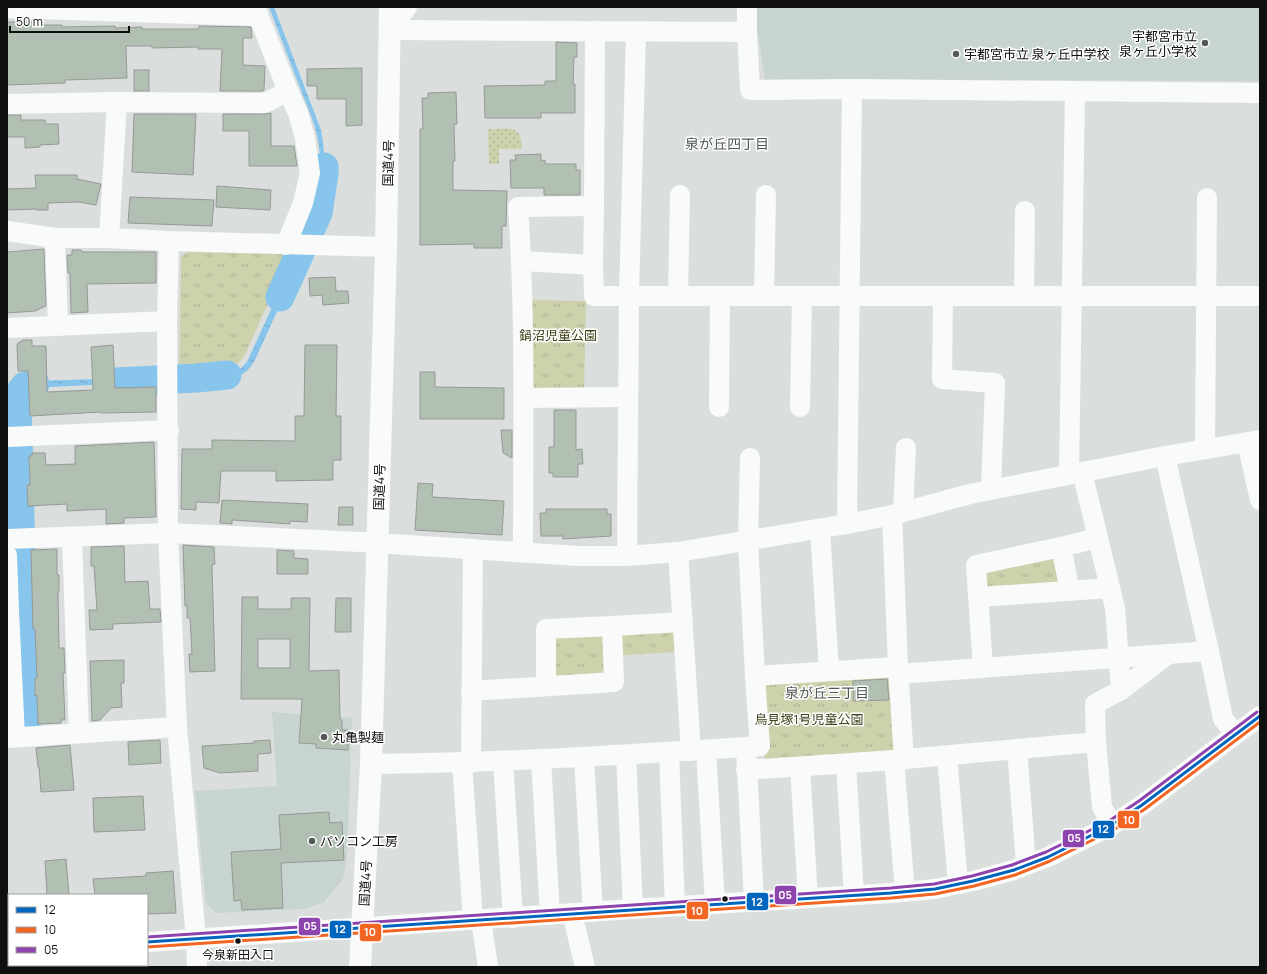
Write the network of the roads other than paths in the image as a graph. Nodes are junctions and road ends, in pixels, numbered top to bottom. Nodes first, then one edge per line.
1 (390, 7) edge
2 (408, 7) edge
3 (746, 7) edge
4 (7, 8) edge
5 (257, 11) edge
6 (390, 30) junction
7 (596, 31) junction
8 (636, 32) junction
9 (747, 32) junction
10 (852, 89) junction
11 (288, 90) junction
12 (1075, 91) junction
13 (1260, 93) edge
14 (117, 102) junction
15 (7, 104) edge
16 (680, 195) dead end
17 (766, 195) dead end
18 (1207, 198) dead end
19 (594, 206) junction
20 (1025, 211) dead end
21 (7, 231) edge
22 (55, 238) junction
23 (109, 238) junction
24 (169, 241) junction
25 (286, 245) junction
26 (386, 247) junction
27 (522, 261) junction
28 (593, 264) junction
29 (629, 296) junction
30 (678, 296) junction
31 (720, 296) junction
32 (764, 296) junction
33 (802, 296) junction
34 (850, 296) junction
35 (943, 296) junction
36 (1024, 296) junction
37 (1072, 296) junction
38 (1206, 296) junction
39 (1260, 296) edge
40 (168, 321) junction
41 (58, 326) junction
42 (7, 328) edge
43 (628, 397) junction
44 (524, 398) junction
45 (719, 407) dead end
46 (800, 407) dead end
47 (168, 430) junction
48 (7, 437) edge
49 (1254, 441) edge
50 (906, 448) dead end
51 (1205, 450) junction
52 (1165, 456) junction
53 (750, 458) dead end
54 (1076, 474) junction
55 (991, 489) junction
56 (1260, 500) edge
57 (897, 514) junction
58 (847, 524) junction
59 (820, 529) junction
60 (168, 533) junction
61 (72, 536) junction
62 (1098, 538) junction
63 (7, 539) edge
64 (748, 541) junction
65 (377, 543) junction
66 (1061, 547) junction
67 (473, 549) junction
68 (678, 552) junction
69 (523, 553) junction
70 (7, 555) edge
71 (627, 556) junction
72 (1110, 588) junction
73 (1070, 591) junction
74 (979, 597) junction
75 (8, 611) edge
76 (682, 622) junction
77 (612, 626) junction
78 (1209, 651) junction
79 (1168, 654) junction
80 (1119, 658) junction
81 (984, 668) junction
82 (898, 671) junction
83 (829, 672) junction
84 (755, 676) junction
85 (546, 686) junction
86 (1121, 690) junction
87 (472, 691) junction
88 (1259, 718) edge
89 (176, 727) junction
90 (79, 733) junction
91 (1236, 734) junction
92 (11, 738) edge
93 (1096, 742) junction
94 (746, 747) junction
95 (1017, 749) junction
96 (698, 750) junction
97 (669, 752) junction
98 (626, 755) junction
99 (947, 756) junction
100 (584, 758) junction
101 (541, 759) junction
102 (899, 760) junction
103 (503, 762) junction
104 (467, 763) junction
105 (371, 764) junction
106 (846, 764) junction
107 (800, 767) junction
108 (746, 770) junction
109 (1112, 825) junction
110 (1026, 865) junction
111 (958, 884) junction
112 (905, 892) junction
113 (854, 895) junction
114 (808, 898) junction
115 (754, 901) junction
116 (715, 904) junction
117 (675, 906) junction
118 (633, 909) junction
119 (593, 912) junction
120 (572, 913) junction
121 (550, 915) junction
122 (513, 918) junction
123 (477, 920) junction
124 (362, 928) junction
125 (196, 939) junction
126 (148, 942) edge
127 (197, 967) edge
128 (360, 967) edge
129 (488, 967) edge
130 (585, 967) edge

1 - 6 highway, 国道4号
2 - 6 street
3 - 9 street
4 - 5 street
5 - 11 street
6 - 7 street
6 - 26 highway, 国道4号
7 - 8 street
7 - 19 street
8 - 9 street
8 - 29 street
9 - 10 street
10 - 12 street
10 - 34 street
11 - 14 street
11 - 25 street
12 - 13 street
12 - 37 street
14 - 15 street
14 - 23 street
16 - 30 street
17 - 32 street
18 - 38 street
19 - 27 street
19 - 28 street
20 - 36 street
21 - 22 street
22 - 23 street
22 - 41 street
23 - 24 street
24 - 25 street
24 - 40 street
25 - 26 street
26 - 65 highway, 国道4号
27 - 28 street
27 - 44 street
28 - 29 street
29 - 30 street
29 - 43 street
30 - 31 street
31 - 32 street
31 - 45 street
32 - 33 street
33 - 34 street
33 - 46 street
34 - 35 street
34 - 58 street
35 - 36 street
35 - 55 street
36 - 37 street
37 - 38 street
37 - 54 street
38 - 39 street
38 - 51 street
40 - 41 street
40 - 47 street
41 - 42 street
43 - 44 street
43 - 71 street
44 - 69 street
47 - 48 street
47 - 60 street
49 - 51 street
49 - 56 street
50 - 57 street
51 - 52 street
52 - 54 street
52 - 78 street
53 - 64 street
54 - 55 street
54 - 62 street
55 - 57 street
57 - 58 street
57 - 82 street
58 - 59 street
59 - 64 street
59 - 83 street
60 - 61 street
60 - 65 street
60 - 89 street
61 - 63 street
61 - 90 street
62 - 66 street
62 - 72 street
64 - 68 street
64 - 84 street
65 - 67 street
65 - 105 highway, 国道4号
66 - 73 street
66 - 74 street
67 - 69 street
67 - 87 street
68 - 71 street
68 - 76 street
69 - 71 street
70 - 75 street
72 - 73 street
72 - 80 street
73 - 74 street
74 - 81 street
75 - 92 street
76 - 77 street
76 - 96 street
77 - 85 street
77 - 85 street
78 - 79 street
78 - 91 street
79 - 80 street
79 - 86 street
80 - 81 street
80 - 86 street
81 - 82 street
82 - 83 street
82 - 102 street
83 - 84 street
84 - 94 street
85 - 87 street
86 - 93 street
87 - 104 street
88 - 91 street
89 - 90 street
89 - 125 street
90 - 92 street
91 - 109 street
93 - 95 street
93 - 109 street
94 - 96 street
94 - 108 street
95 - 99 street
95 - 110 street
96 - 97 street
96 - 116 street
97 - 98 street
97 - 117 street
98 - 100 street
98 - 118 street
99 - 102 street
99 - 111 street
100 - 101 street
100 - 119 street
101 - 103 street
101 - 121 street
102 - 106 street
102 - 112 street
103 - 104 street
103 - 122 street
104 - 105 street
104 - 123 street
105 - 124 highway, 国道4号
106 - 107 street
106 - 113 street
107 - 108 street
107 - 114 street
108 - 115 street
109 - 110 street
110 - 111 street
111 - 112 street
112 - 113 street
113 - 114 street
114 - 115 street
115 - 116 street
116 - 117 street
117 - 118 street
118 - 119 street
119 - 120 street
120 - 121 street
120 - 130 street
121 - 122 street
122 - 123 street
123 - 124 street
123 - 129 street
124 - 125 street
124 - 128 highway, 国道4号
125 - 126 street
125 - 127 street

